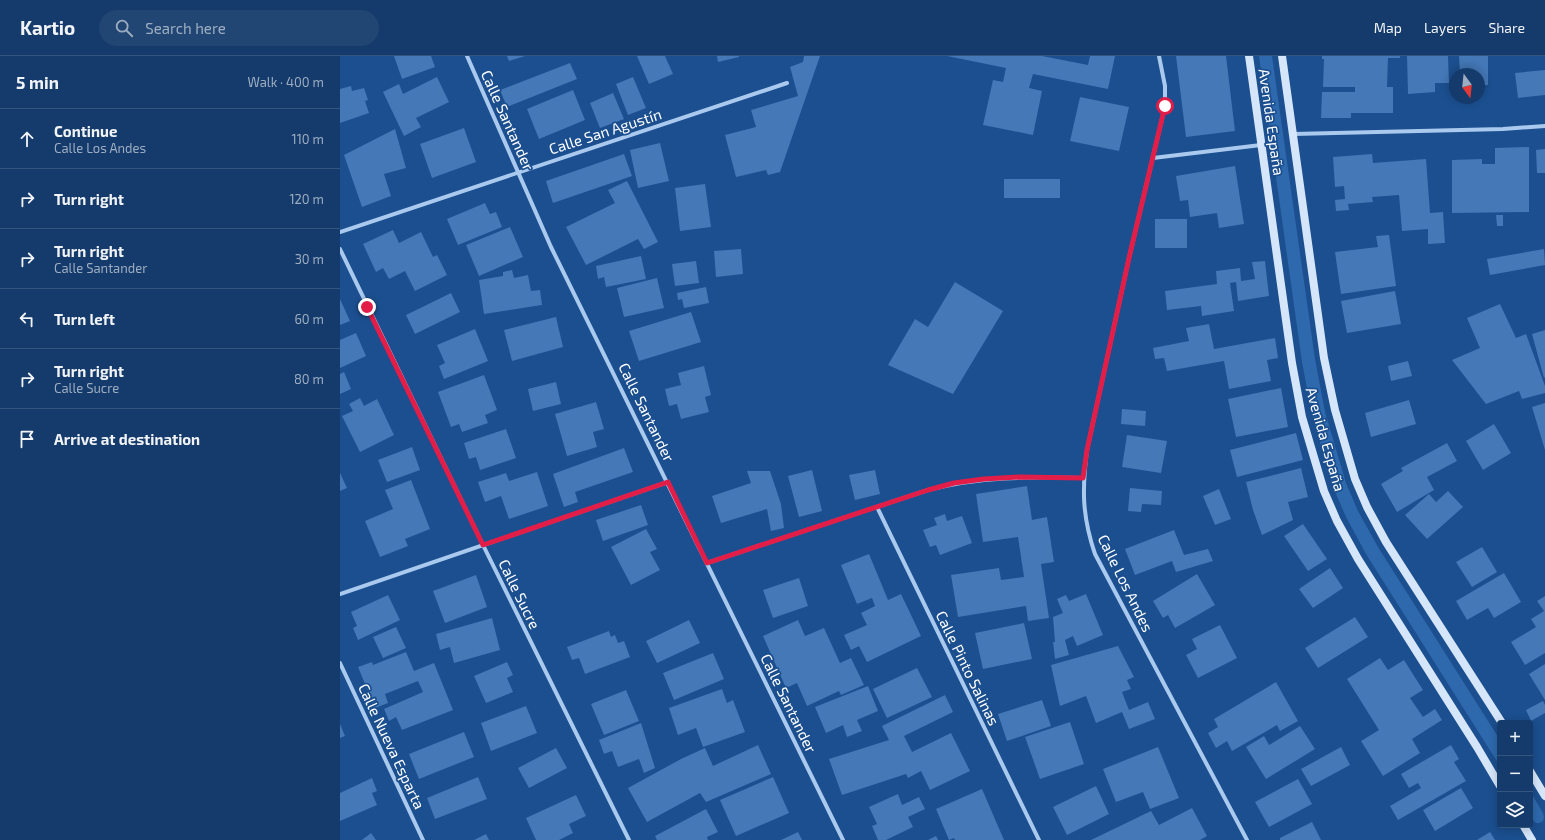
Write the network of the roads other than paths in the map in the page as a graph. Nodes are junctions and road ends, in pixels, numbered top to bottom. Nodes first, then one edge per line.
1 (467, 56) edge
2 (1159, 56) edge
3 (1248, 56) edge
4 (1282, 56) edge
5 (788, 83) dead end
6 (1545, 126) edge
7 (1293, 134) junction
8 (1261, 145) junction
9 (1153, 158) junction
10 (518, 172) junction
11 (340, 232) edge
12 (340, 249) edge
13 (1083, 478) junction
14 (668, 482) junction
15 (877, 506) junction
16 (483, 545) junction
17 (707, 563) junction
18 (340, 594) edge
19 (340, 663) edge
20 (1500, 720) edge
21 (1533, 776) edge
22 (1497, 781) edge
23 (1545, 796) edge
24 (1525, 828) edge
25 (423, 840) edge
26 (629, 840) edge
27 (843, 840) edge
28 (1038, 840) edge
29 (1247, 840) edge
30 (1532, 840) edge

1 - 10 street, Calle Santander
2 - 9 street, Calle Los Andes
3 - 8 main road, Avenida España
4 - 7 main road, Avenida España
5 - 10 street, Calle San Agustín
6 - 7 street
7 - 20 main road, Avenida España
8 - 9 street
8 - 22 main road, Avenida España
9 - 13 street, Calle Los Andes
10 - 11 street, Calle San Agustín
10 - 14 street, Calle Santander
12 - 16 street, Calle Sucre
13 - 15 street
13 - 29 street, Calle Los Andes
14 - 16 street
14 - 17 street, Calle Santander
15 - 17 street
15 - 28 street, Calle Pinto Salinas
16 - 18 street
16 - 26 street, Calle Sucre
17 - 27 street, Calle Santander
19 - 25 street, Calle Nueva Esparta
21 - 23 main road
24 - 30 main road

